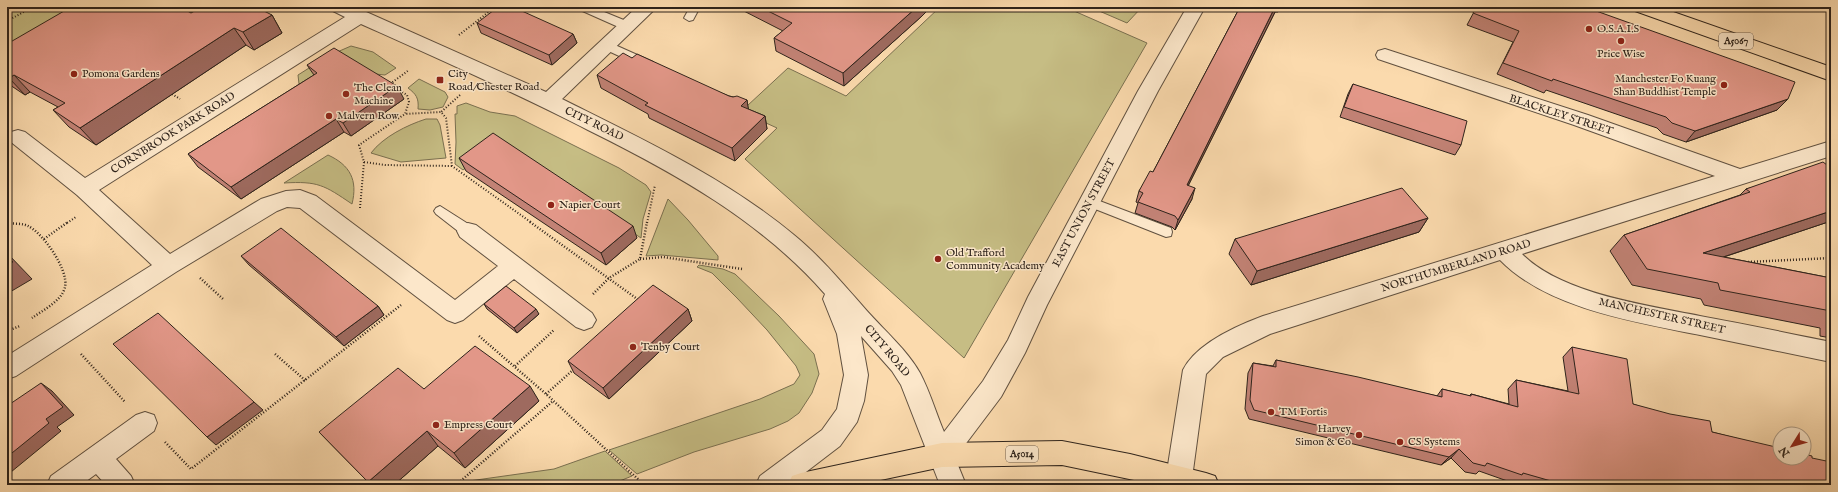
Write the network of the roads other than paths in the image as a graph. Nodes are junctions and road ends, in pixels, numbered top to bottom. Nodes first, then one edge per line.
1 (340, 7) edge
2 (582, 7) edge
3 (648, 7) edge
4 (695, 7) edge
5 (1196, 7) edge
6 (1641, 7) edge
7 (360, 16) junction
8 (689, 18) dead end
9 (627, 26) junction
10 (606, 45) junction
11 (1384, 56) dead end
12 (660, 70) edge
13 (1831, 74) edge
14 (548, 101) junction
15 (18, 137) dead end
16 (1831, 148) edge
17 (1737, 176) junction
18 (84, 189) junction
19 (1089, 202) junction
20 (440, 211) dead end
21 (468, 231) joint
22 (1166, 232) dead end
23 (1505, 251) junction
24 (517, 261) junction
25 (168, 266) junction
26 (825, 279) junction
27 (579, 317) road end
28 (1831, 352) edge
29 (7, 369) edge
30 (145, 423) road end
31 (942, 455) junction
32 (98, 457) junction
33 (1179, 478) junction
34 (60, 485) edge
35 (122, 485) edge
36 (769, 485) edge
37 (801, 485) edge
38 (953, 485) edge
39 (1206, 485) edge

1 - 7 street, CITY ROAD
2 - 9 lane
3 - 9 street
4 - 8 lane
5 - 19 street, EAST UNION STREET
6 - 13 main road, A5067
7 - 14 street, CITY ROAD
7 - 18 street, CORNBROOK PARK ROAD
9 - 10 street
10 - 12 lane
10 - 14 street
11 - 17 street, BLACKLEY STREET
14 - 26 street, CITY ROAD
15 - 18 street
16 - 17 street, NORTHUMBERLAND ROAD
17 - 23 street, NORTHUMBERLAND ROAD
18 - 25 street
19 - 22 lane
19 - 31 street, EAST UNION STREET
20 - 21 lane
21 - 24 street
23 - 28 street, MANCHESTER STREET
23 - 33 street, NORTHUMBERLAND ROAD
24 - 25 street
24 - 27 street
25 - 29 street
26 - 31 street, CITY ROAD
26 - 36 street, CITY ROAD
30 - 32 street
31 - 33 main road, A5014
31 - 37 main road, A5014
31 - 38 street, CITY ROAD
32 - 34 street
32 - 35 street
33 - 39 main road, A5014

